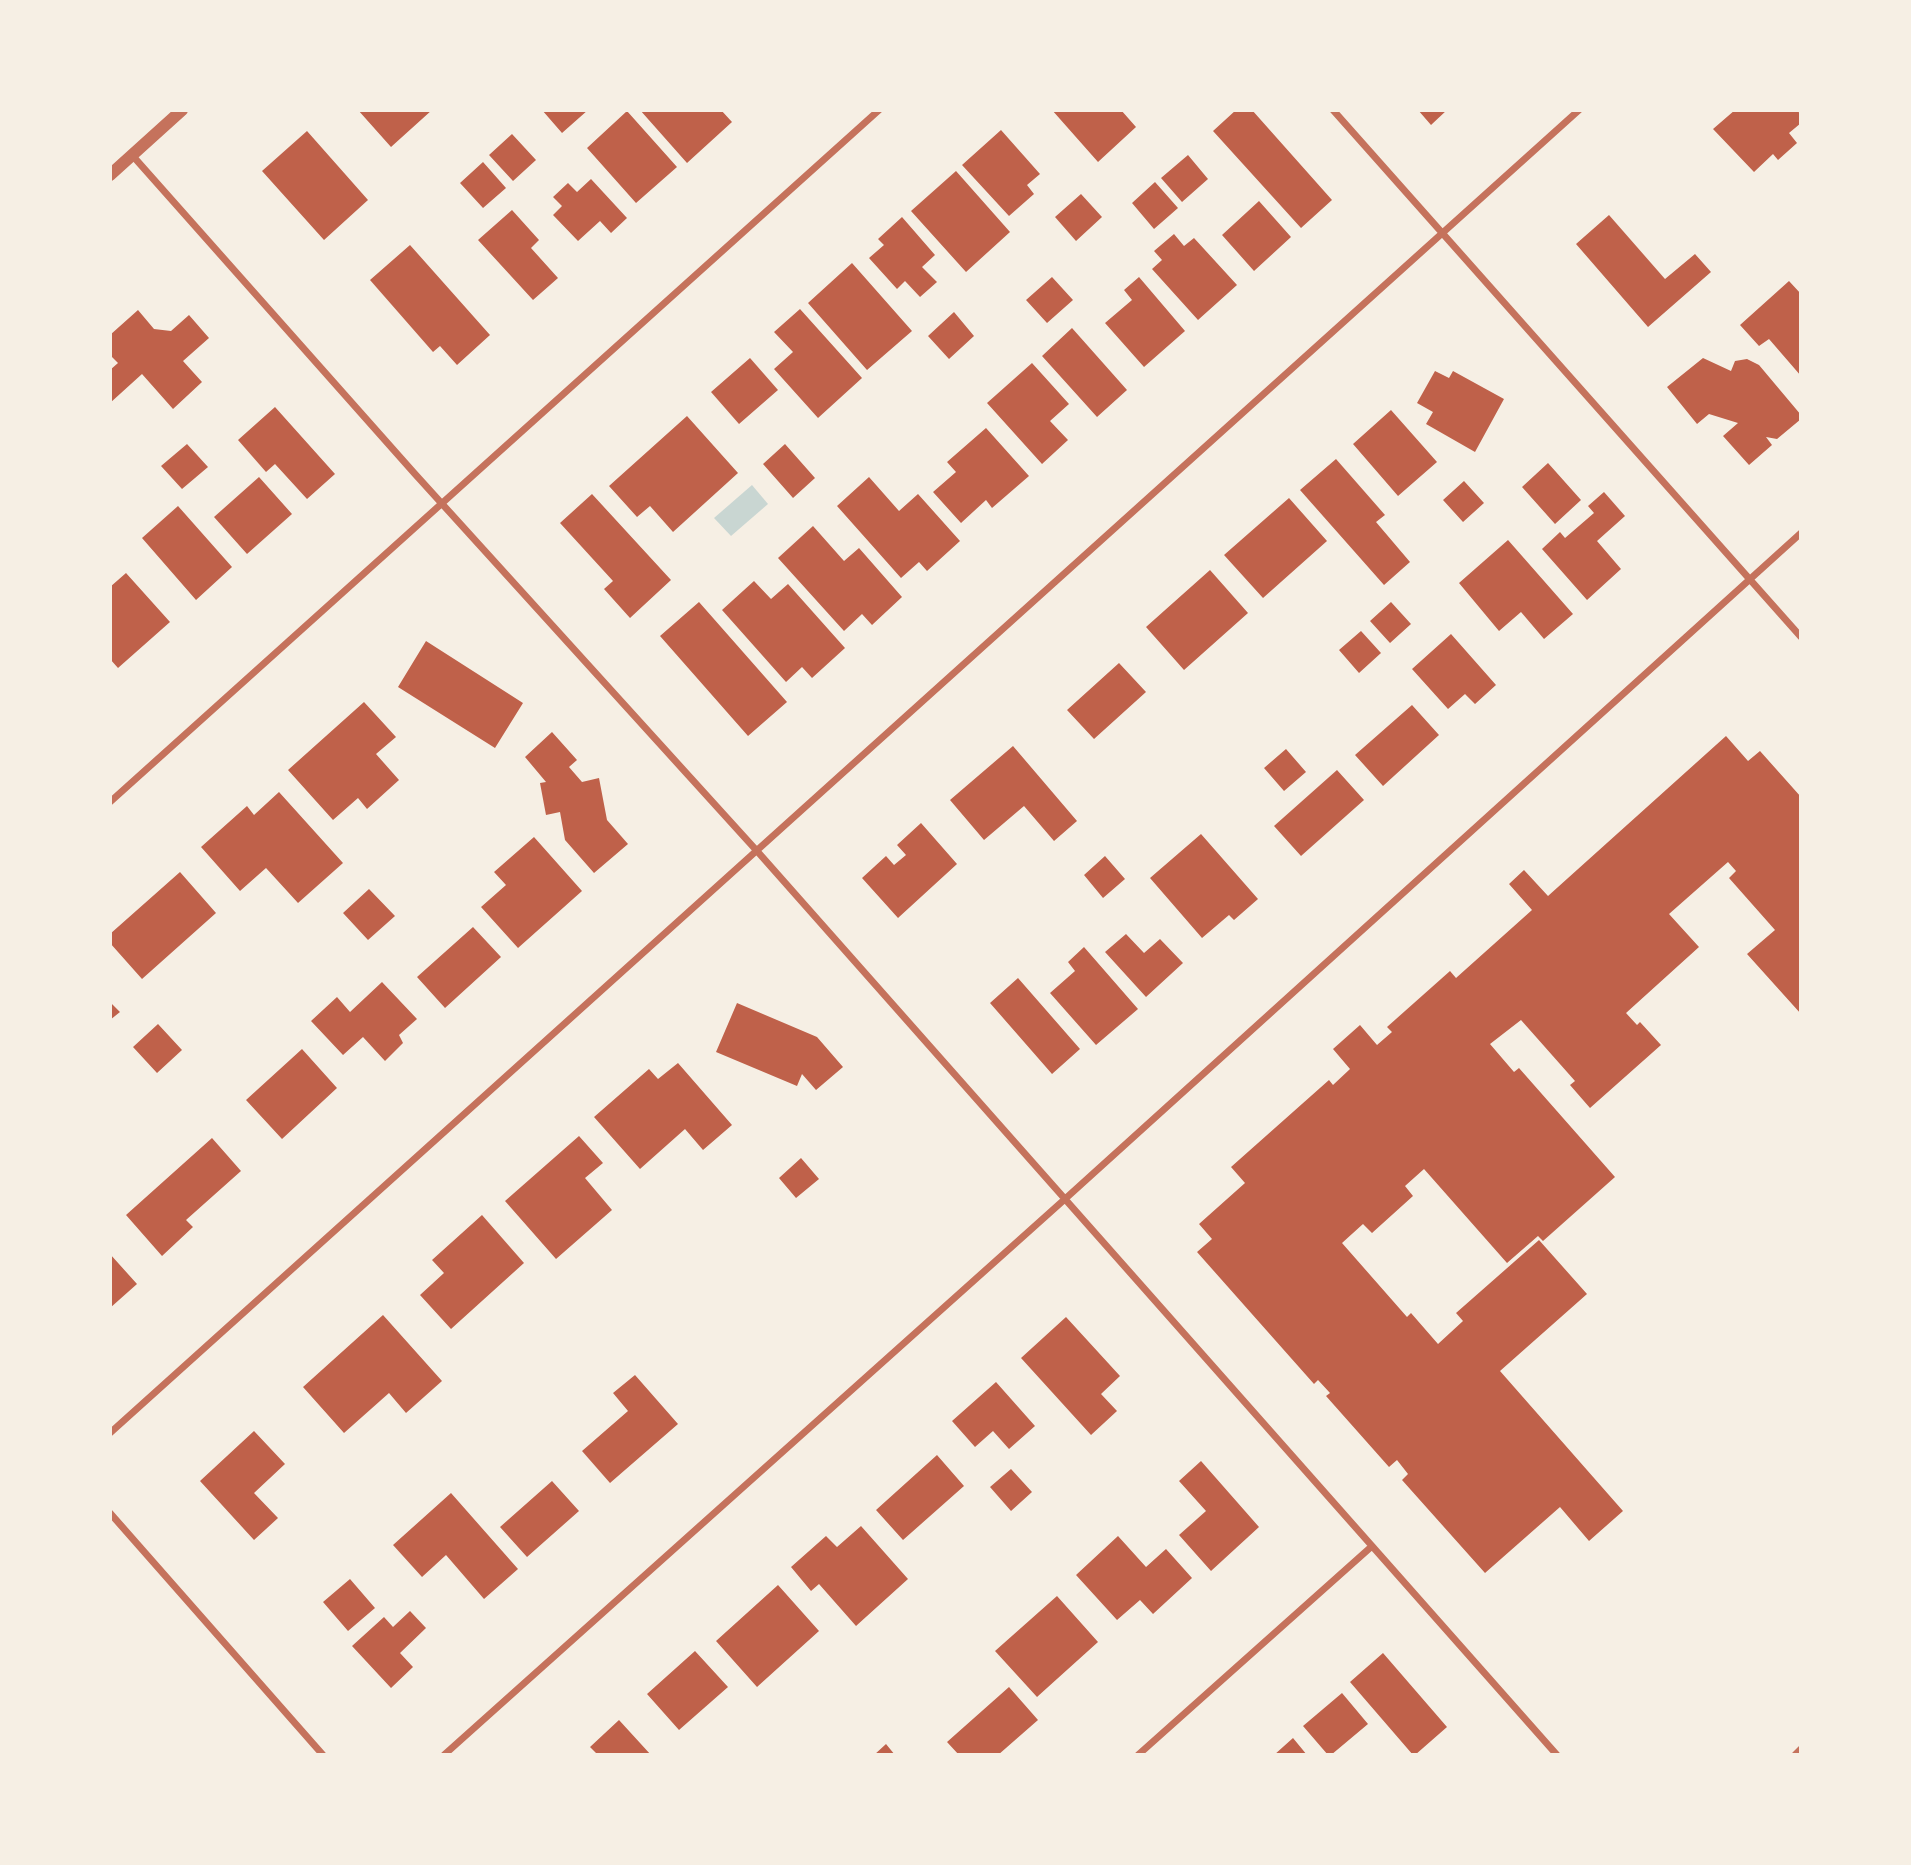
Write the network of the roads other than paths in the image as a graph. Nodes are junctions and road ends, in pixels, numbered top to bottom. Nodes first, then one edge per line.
1 (182, 110) edge
2 (879, 110) edge
3 (1333, 110) edge
4 (1579, 110) edge
5 (132, 155) junction
6 (110, 175) edge
7 (1442, 233) junction
8 (442, 504) junction
9 (1801, 533) edge
10 (1749, 579) junction
11 (1801, 637) edge
12 (110, 802) edge
13 (757, 851) junction
14 (1065, 1199) junction
15 (110, 1433) edge
16 (110, 1513) edge
17 (1371, 1546) junction
18 (1801, 1749) edge
19 (323, 1755) edge
20 (444, 1755) edge
21 (1138, 1755) edge
22 (1557, 1755) edge
23 (1795, 1755) edge

1 - 5 street
2 - 8 street
3 - 7 street
4 - 7 street
5 - 6 street
5 - 8 street
7 - 10 street
7 - 13 street
8 - 12 street
8 - 13 street
9 - 10 street
10 - 11 street
10 - 14 street
13 - 14 street
13 - 15 street
14 - 17 street
14 - 20 street
16 - 19 street
17 - 21 street
17 - 22 street
18 - 23 street

